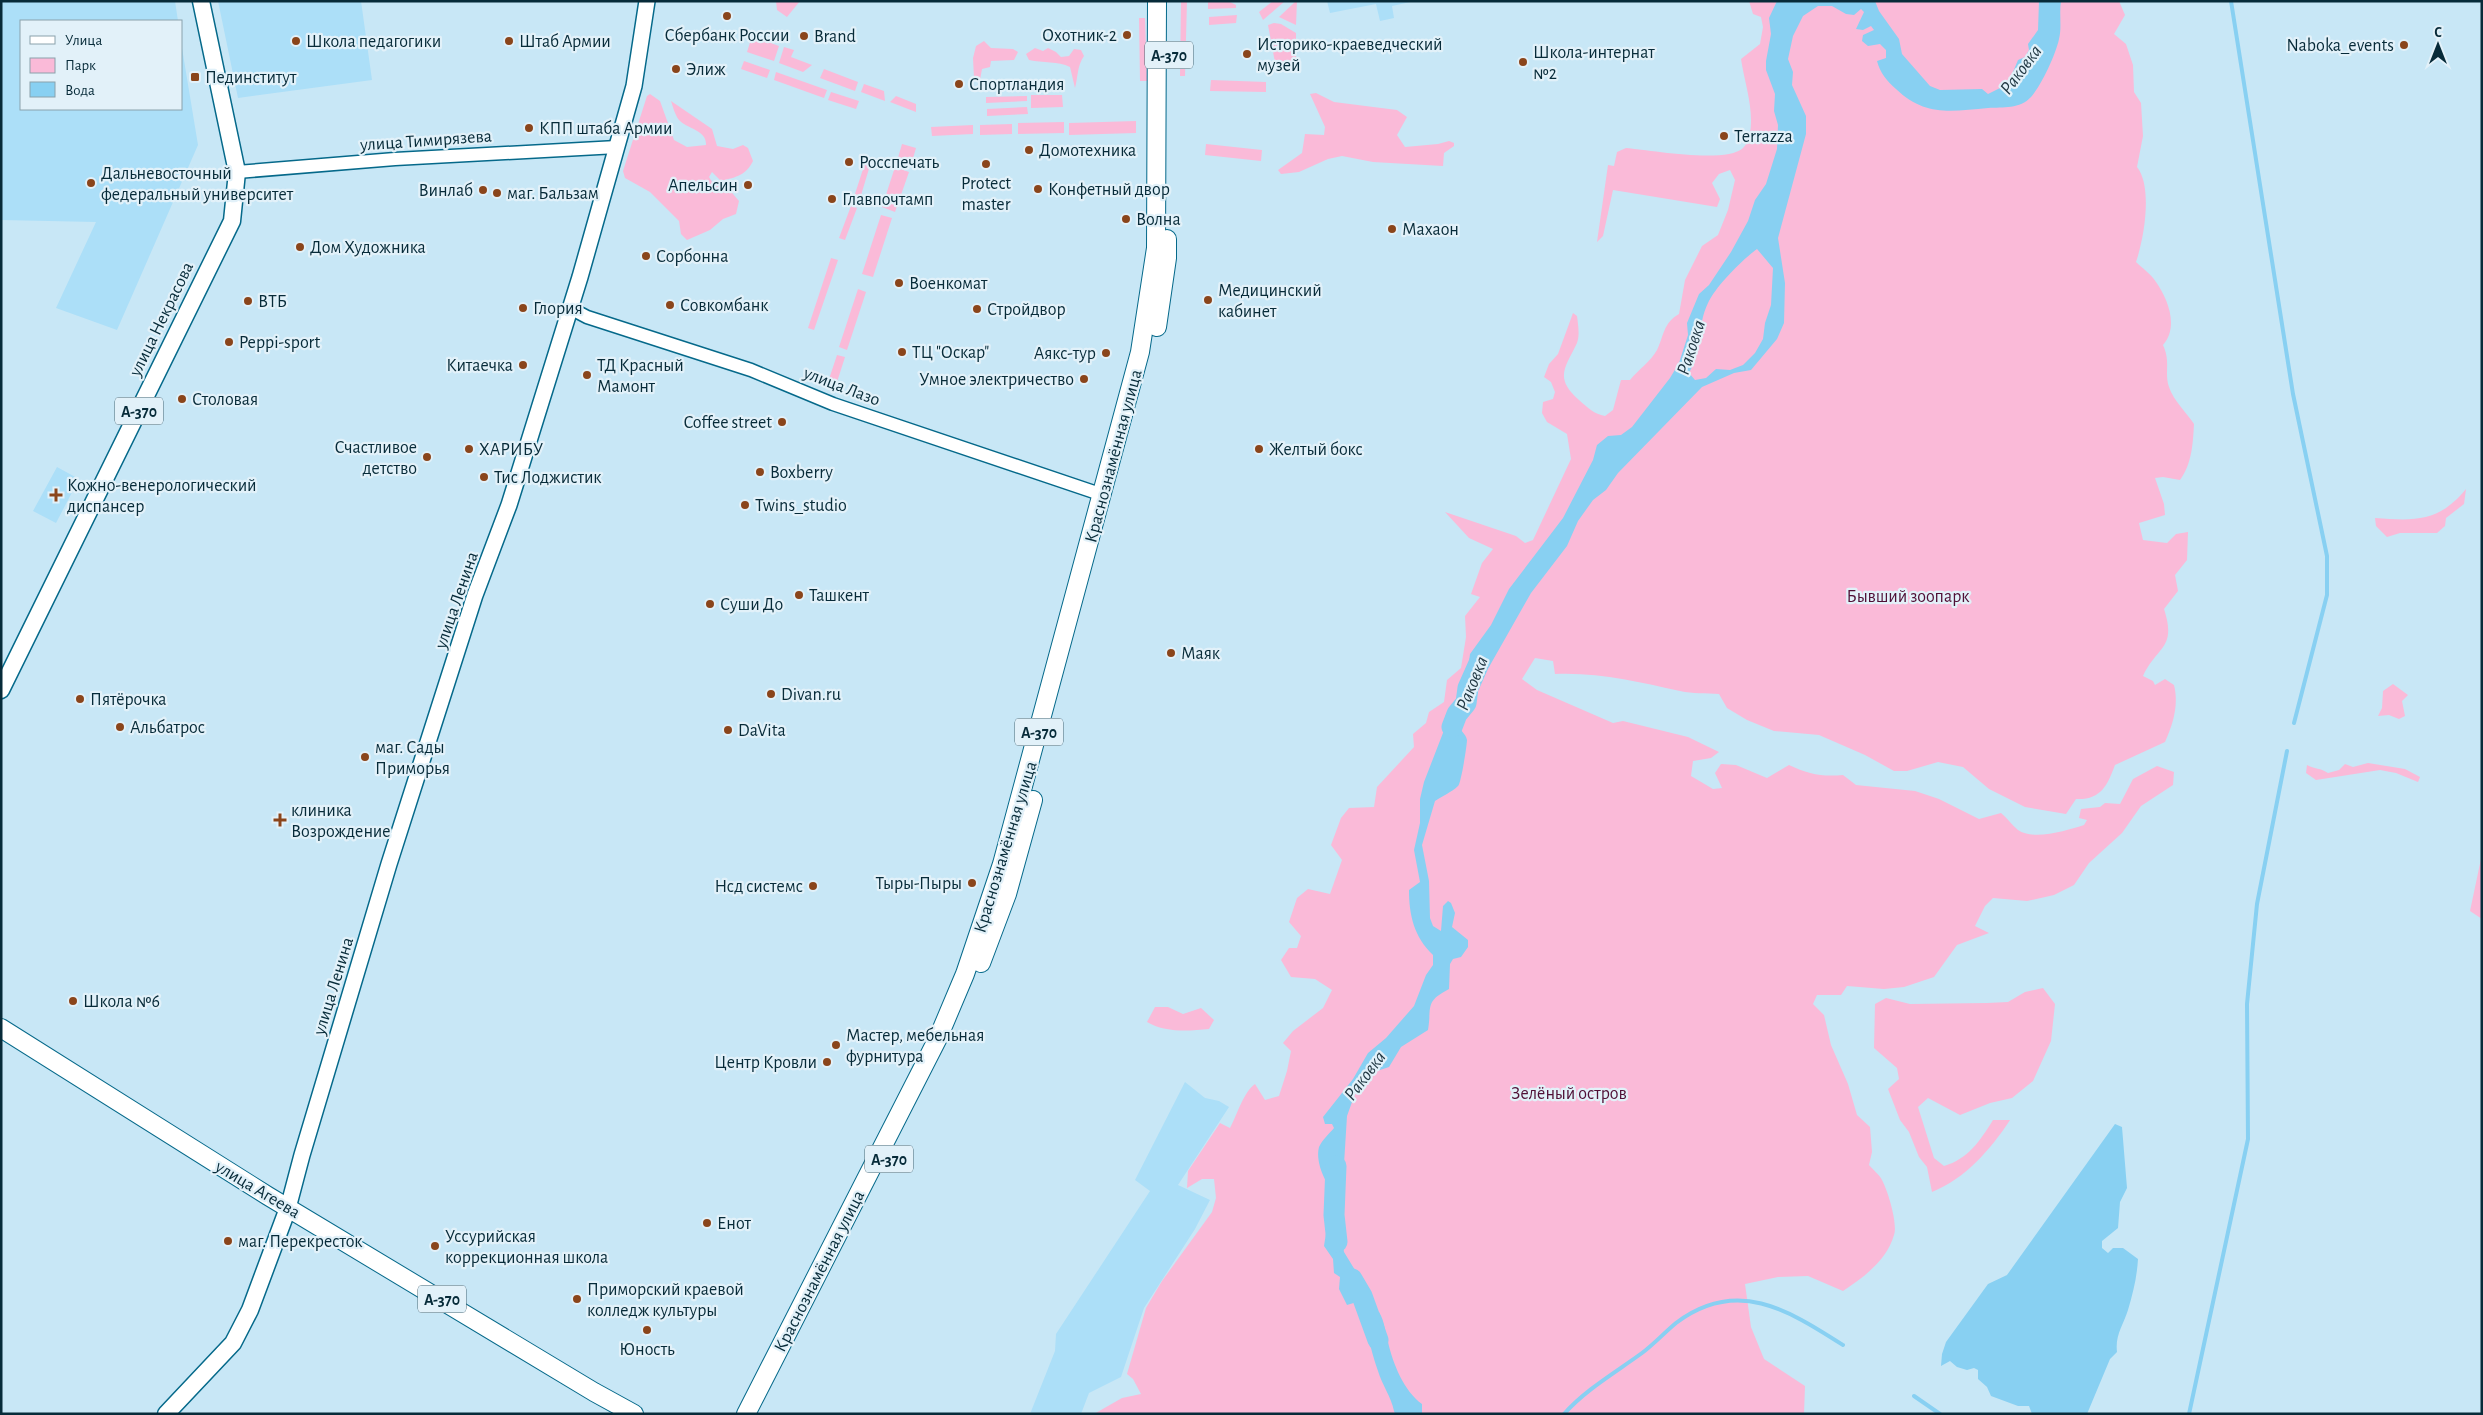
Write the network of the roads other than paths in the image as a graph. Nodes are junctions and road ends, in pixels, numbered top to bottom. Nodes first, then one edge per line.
1 (201, 1) edge
2 (647, 1) edge
3 (1157, 1) edge
4 (1169, 1) edge
5 (616, 147) junction
6 (237, 172) junction
7 (570, 308) junction
8 (1148, 341) junction
9 (1103, 495) junction
10 (1074, 623) junction
11 (1, 690) edge
12 (992, 914) junction
13 (1, 1028) edge
14 (288, 1208) junction
15 (594, 1392) junction
16 (166, 1414) edge
17 (615, 1414) edge
18 (634, 1414) edge
19 (746, 1414) edge
20 (759, 1414) edge

1 - 6 main road, улица Некрасова / А-370
2 - 5 main road, улица Ленина
3 - 8 highway, Краснознамённая улица / А-370
4 - 8 highway, Краснознамённая улица / А-370
5 - 6 street, улица Тимирязева
5 - 7 main road, улица Ленина
6 - 11 main road, улица Некрасова / А-370
7 - 9 street, улица Лазо
7 - 14 main road, улица Ленина
8 - 9 highway, Краснознамённая улица / А-370
8 - 10 highway, Краснознамённая улица / А-370
9 - 10 highway, Краснознамённая улица / А-370
10 - 12 highway, Краснознамённая улица / А-370
12 - 19 highway, Краснознамённая улица / А-370
12 - 20 highway, Краснознамённая улица / А-370
13 - 14 highway, улица Агеева / А-370
14 - 15 highway, улица Агеева / А-370
14 - 16 main road
15 - 17 highway, улица Агеева / А-370
15 - 18 highway, улица Агеева / А-370

